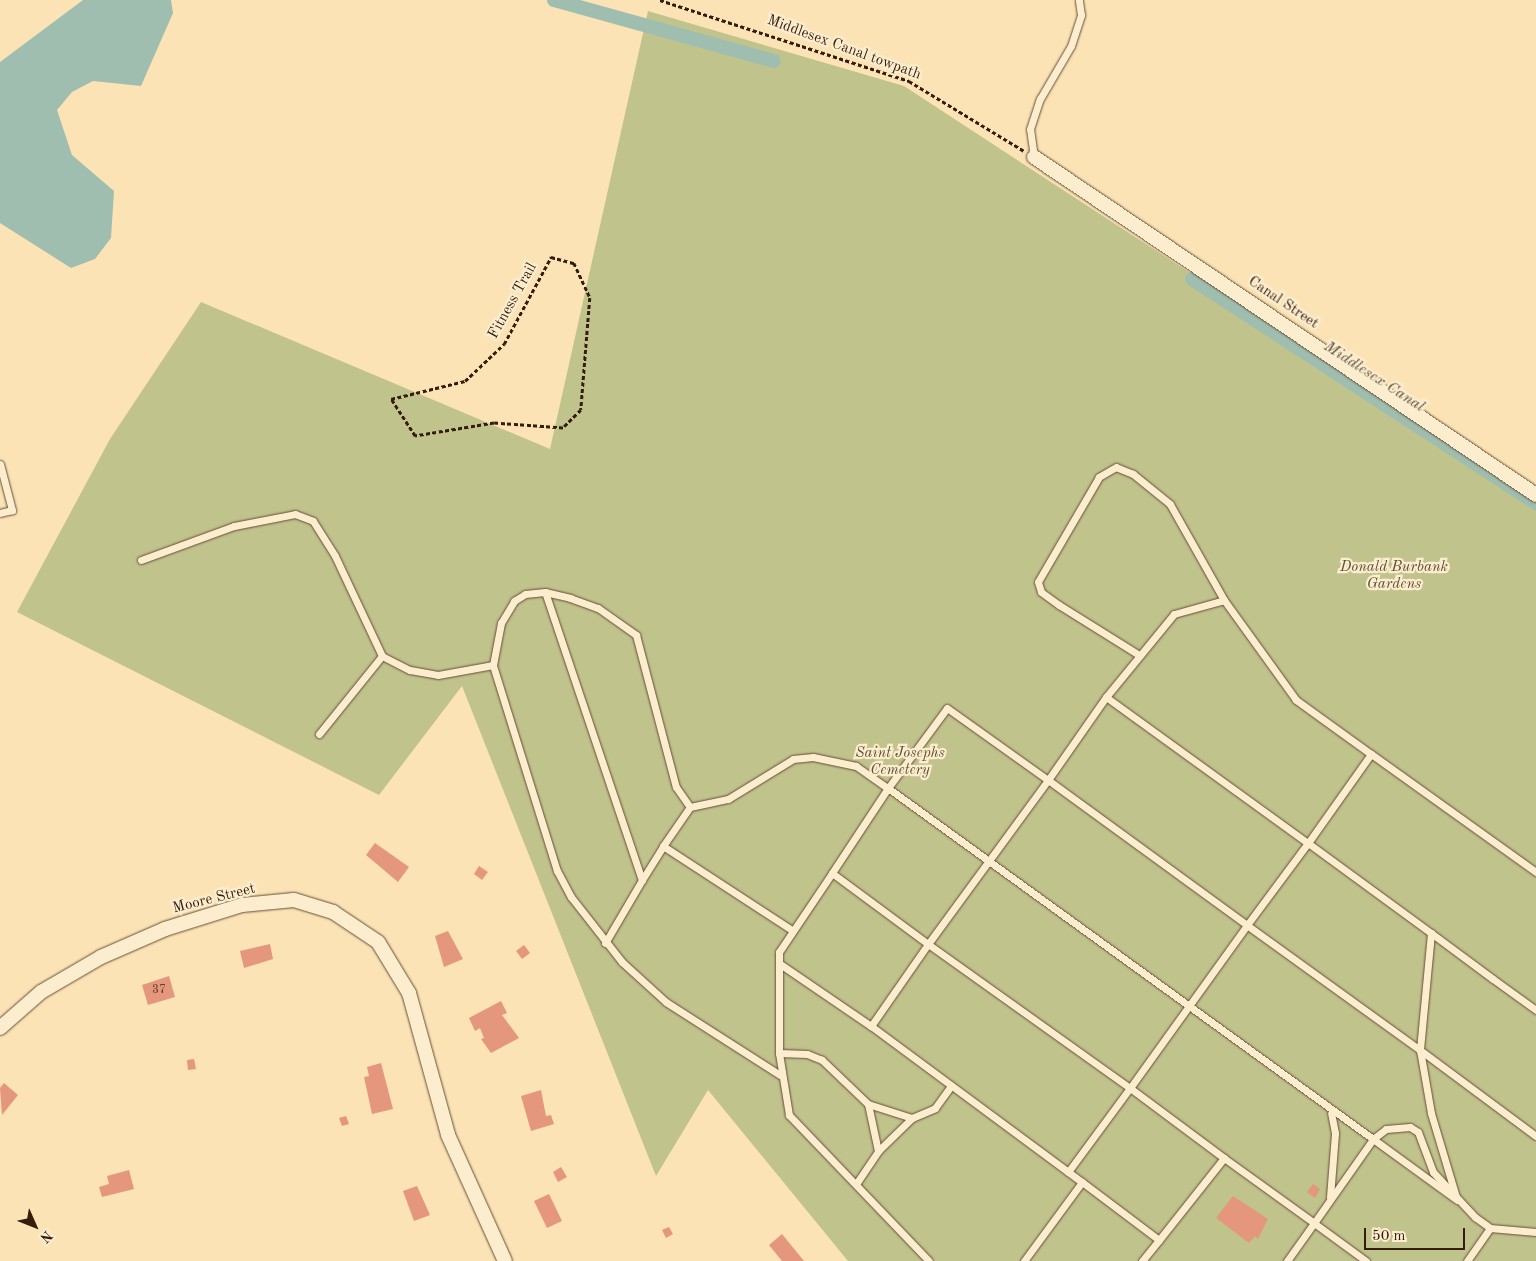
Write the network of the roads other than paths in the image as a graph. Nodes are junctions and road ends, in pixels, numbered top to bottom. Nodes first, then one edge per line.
1 (1079, 0) edge
2 (1034, 157) joint
3 (0, 464) edge
4 (1536, 495) edge
5 (0, 513) edge
6 (141, 560) dead end
7 (545, 592) junction
8 (1224, 600) junction
9 (1139, 655) junction
10 (382, 656) junction
11 (492, 665) junction
12 (1106, 697) junction
13 (319, 734) dead end
14 (1371, 754) junction
15 (1048, 780) junction
16 (888, 788) junction
17 (690, 807) junction
18 (1308, 843) junction
19 (663, 846) junction
20 (990, 861) junction
21 (1536, 872) edge
22 (832, 874) junction
23 (642, 880) junction
24 (1248, 925) junction
25 (792, 930) junction
26 (1431, 933) junction
27 (606, 943) junction
28 (928, 944) junction
29 (780, 964) junction
30 (1188, 1009) junction
31 (1536, 1010) edge
32 (870, 1026) junction
33 (0, 1028) edge
34 (1420, 1050) junction
35 (779, 1053) junction
36 (780, 1075) junction
37 (951, 1086) junction
38 (1130, 1088) junction
39 (868, 1104) junction
40 (1331, 1113) junction
41 (912, 1118) junction
42 (1536, 1136) edge
43 (1373, 1140) junction
44 (878, 1151) junction
45 (1224, 1158) junction
46 (1068, 1172) junction
47 (1082, 1182) junction
48 (856, 1184) junction
49 (1330, 1198) junction
50 (1456, 1200) junction
51 (1314, 1223) junction
52 (1490, 1228) junction
53 (1536, 1232) edge
54 (1159, 1240) junction
55 (505, 1261) edge
56 (929, 1261) edge
57 (1024, 1261) edge
58 (1142, 1261) edge
59 (1287, 1261) edge
60 (1366, 1261) edge
61 (1467, 1261) edge

1 - 2 lane
2 - 4 street, Canal Street
3 - 5 lane
6 - 10 lane
7 - 11 lane
7 - 17 lane
7 - 23 lane
8 - 9 lane
8 - 9 lane
8 - 14 lane
9 - 12 lane
10 - 11 lane
10 - 13 lane
11 - 27 lane
12 - 15 lane
12 - 18 lane
14 - 18 lane
14 - 21 lane
15 - 16 lane
15 - 20 lane
15 - 24 lane
16 - 17 lane
16 - 20 lane
16 - 22 lane
17 - 19 lane
18 - 24 lane
18 - 26 lane
19 - 23 lane
19 - 25 lane
20 - 28 lane
20 - 30 lane
22 - 25 lane
22 - 28 lane
23 - 27 lane
24 - 30 lane
24 - 34 lane
25 - 29 lane
26 - 31 lane
26 - 34 lane
27 - 36 lane
28 - 32 lane
28 - 38 lane
29 - 32 lane
29 - 35 lane
30 - 38 lane
30 - 40 lane
32 - 37 lane
33 - 55 street, Moore Street
34 - 42 lane
34 - 50 lane
35 - 36 lane
35 - 39 lane
36 - 48 lane
37 - 41 lane
37 - 46 lane
38 - 45 lane
38 - 46 lane
39 - 41 lane
39 - 44 lane
40 - 43 lane
40 - 49 lane
41 - 44 lane
43 - 49 lane
43 - 50 lane
43 - 50 lane
44 - 48 lane
45 - 51 lane
45 - 54 lane
46 - 47 lane
47 - 54 lane
47 - 57 lane
48 - 56 lane
49 - 51 lane
50 - 52 lane
51 - 59 lane
51 - 60 lane
52 - 53 lane
52 - 61 lane
54 - 58 lane

